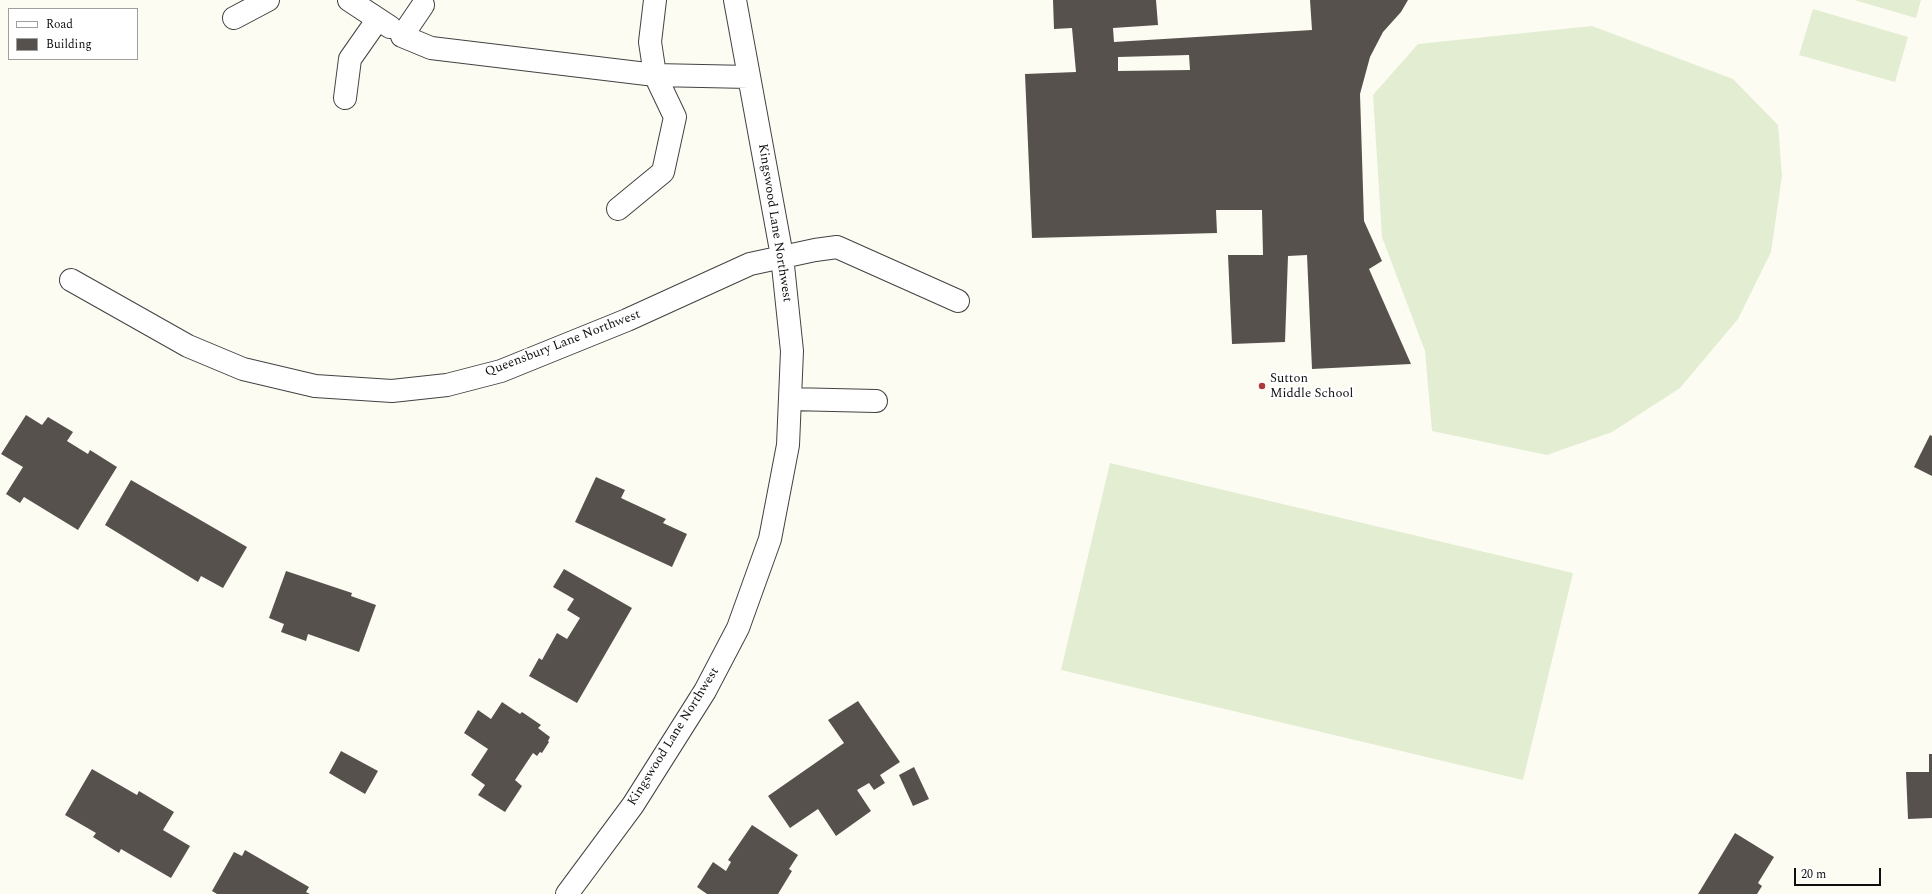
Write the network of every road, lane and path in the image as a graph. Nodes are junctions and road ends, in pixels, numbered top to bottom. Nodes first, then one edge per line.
1 (268, 0) edge
2 (349, 0) edge
3 (655, 0) edge
4 (735, 0) edge
5 (423, 5) dead end
6 (234, 18) dead end
7 (378, 19) junction
8 (402, 36) junction
9 (655, 75) junction
10 (749, 77) junction
11 (344, 98) dead end
12 (618, 209) dead end
13 (782, 256) junction
14 (71, 280) dead end
15 (958, 302) dead end
16 (790, 399) junction
17 (876, 401) dead end
18 (567, 894) edge

1 - 6 street
2 - 7 street
3 - 9 street
4 - 10 street, Kingswood Lane Northwest
5 - 8 street
7 - 8 street
7 - 11 street
8 - 9 street
9 - 10 street
9 - 12 street
10 - 13 street, Kingswood Lane Northwest
13 - 14 street, Queensbury Lane Northwest
13 - 15 street, Queensbury Lane Northwest
13 - 16 street, Kingswood Lane Northwest
16 - 17 street
16 - 18 street, Kingswood Lane Northwest

